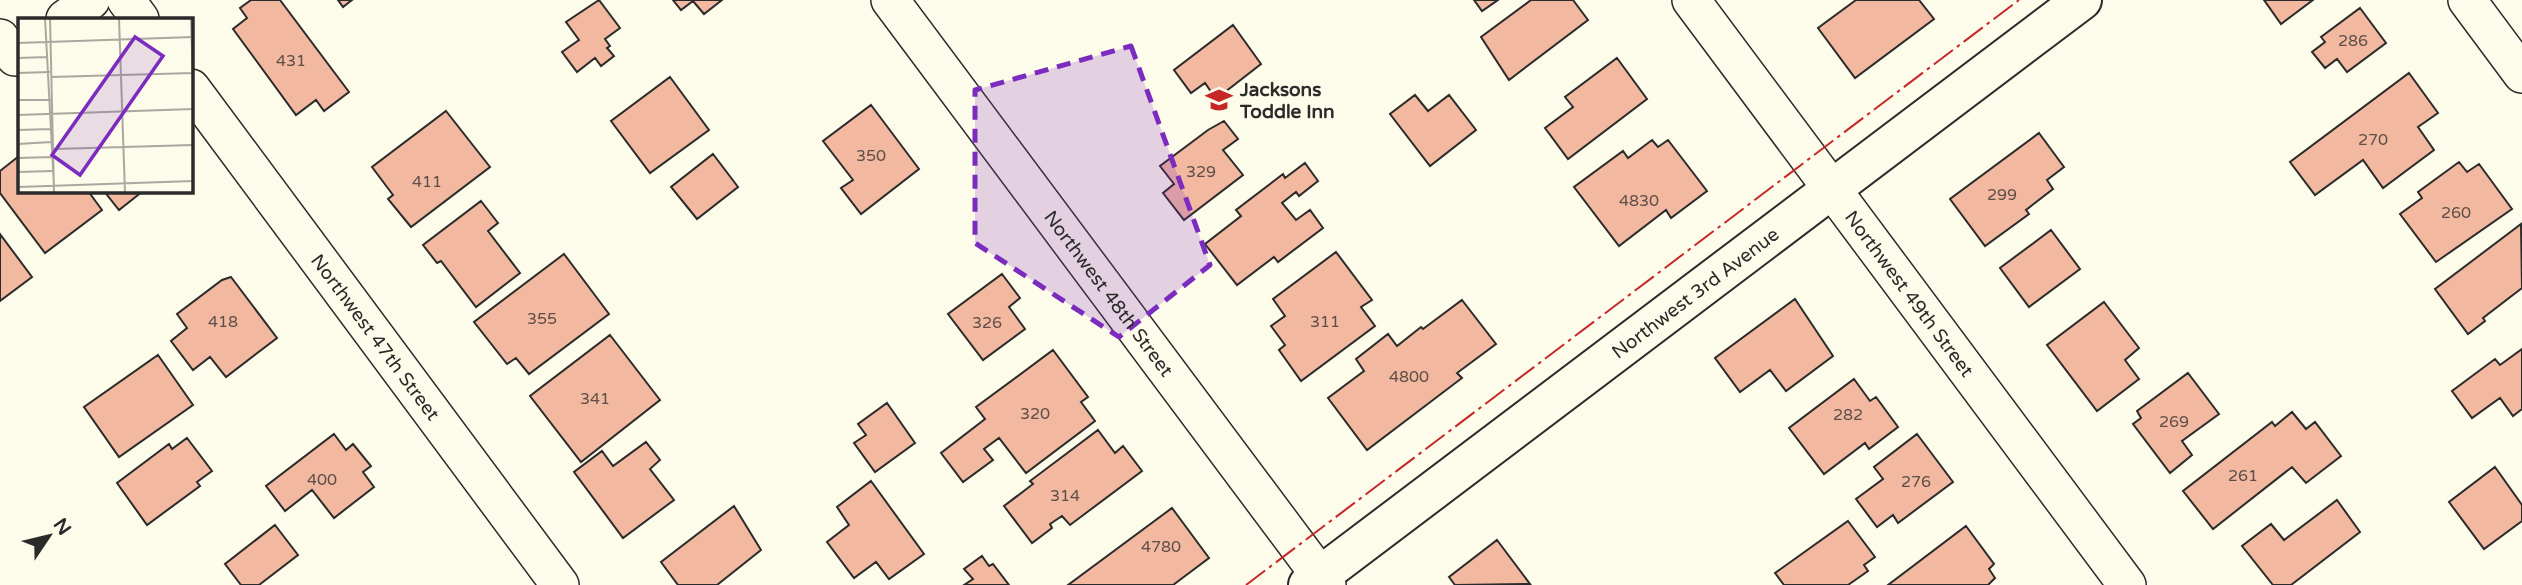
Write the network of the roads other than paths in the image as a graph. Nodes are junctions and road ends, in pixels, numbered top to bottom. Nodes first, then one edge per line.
1 (91, 0) edge
2 (125, 0) edge
3 (890, 0) edge
4 (1691, 0) edge
5 (2082, 0) edge
6 (2467, 0) edge
7 (66, 18) edge
8 (139, 18) edge
9 (2522, 74) edge
10 (192, 89) edge
11 (1832, 190) junction
12 (1318, 582) edge
13 (560, 585) edge
14 (2127, 585) edge

1 - 7 street
2 - 8 street
3 - 12 street, Northwest 48th Street
4 - 11 street, Northwest 49th Street
5 - 11 street, Northwest 3rd Avenue
6 - 9 street
10 - 13 street, Northwest 47th Street
11 - 12 street, Northwest 3rd Avenue
11 - 14 street, Northwest 49th Street

